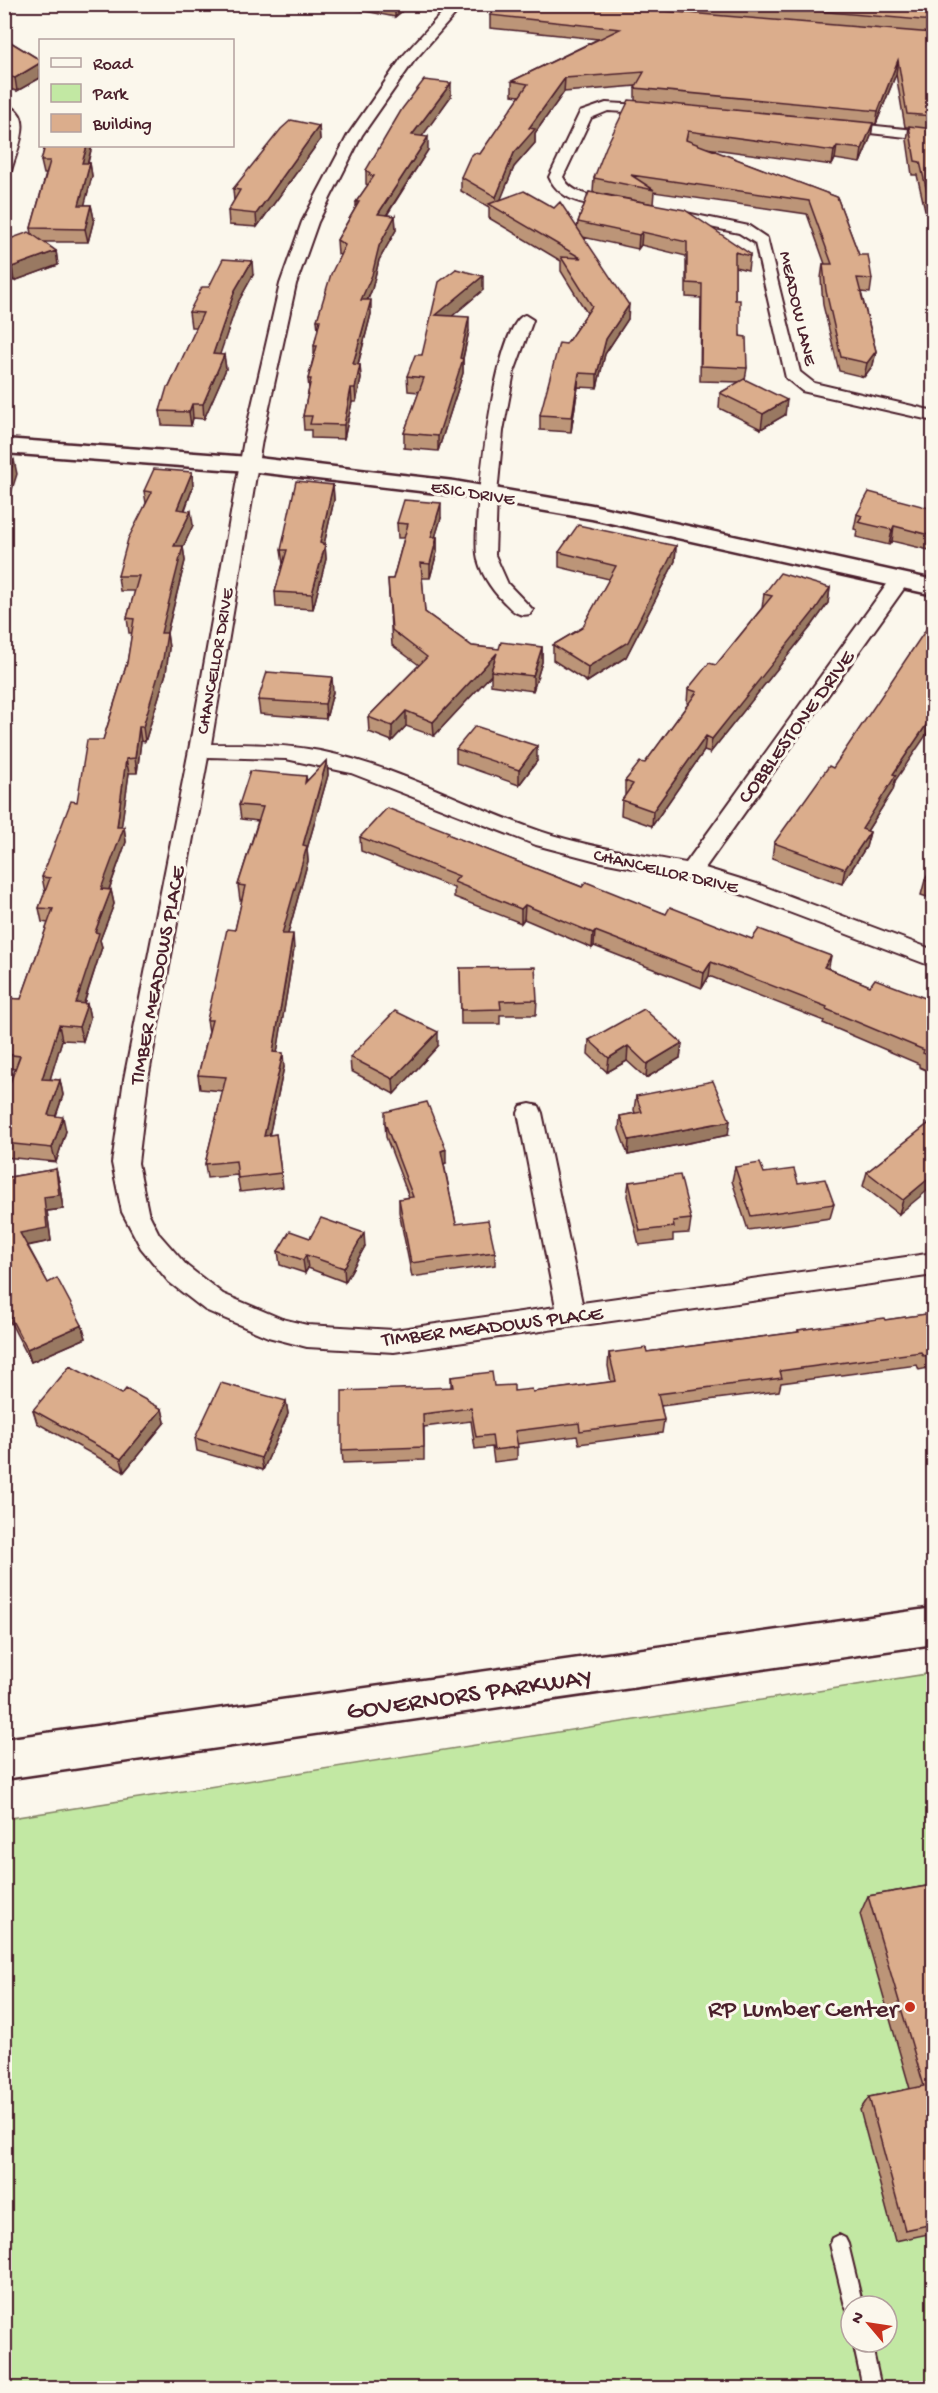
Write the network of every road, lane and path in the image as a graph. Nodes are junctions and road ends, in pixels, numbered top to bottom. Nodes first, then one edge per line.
1 (13, 4) edge
2 (458, 4) edge
3 (4, 9) edge
4 (4, 108) edge
5 (678, 111) edge
6 (818, 124) edge
7 (933, 136) edge
8 (4, 171) edge
9 (633, 207) edge
10 (655, 212) edge
11 (525, 320) dead end
12 (933, 416) edge
13 (4, 446) edge
14 (249, 464) junction
15 (488, 494) junction
16 (900, 580) junction
17 (933, 588) edge
18 (523, 610) dead end
19 (199, 750) junction
20 (691, 872) junction
21 (933, 959) edge
22 (530, 1113) dead end
23 (933, 1264) edge
24 (571, 1315) junction
25 (933, 1626) edge
26 (4, 1759) edge
27 (840, 2244) dead end
28 (851, 2294) edge
29 (865, 2354) edge
30 (872, 2388) edge

1 - 3 street
2 - 14 street, CHANCELLOR DRIVE
4 - 8 street
5 - 9 street
6 - 7 street
10 - 12 street, MEADOW LANE
11 - 15 street
13 - 14 street, ESIC DRIVE
14 - 15 street, ESIC DRIVE
14 - 19 street, CHANCELLOR DRIVE
15 - 16 street, ESIC DRIVE
15 - 18 street
16 - 17 street, ESIC DRIVE
16 - 20 street, COBBLESTONE DRIVE
19 - 20 street, CHANCELLOR DRIVE
19 - 24 street, TIMBER MEADOWS PLACE
20 - 21 street, CHANCELLOR DRIVE
22 - 24 street
23 - 24 street, TIMBER MEADOWS PLACE
25 - 26 street, GOVERNORS PARKWAY
27 - 28 lane
29 - 30 lane

